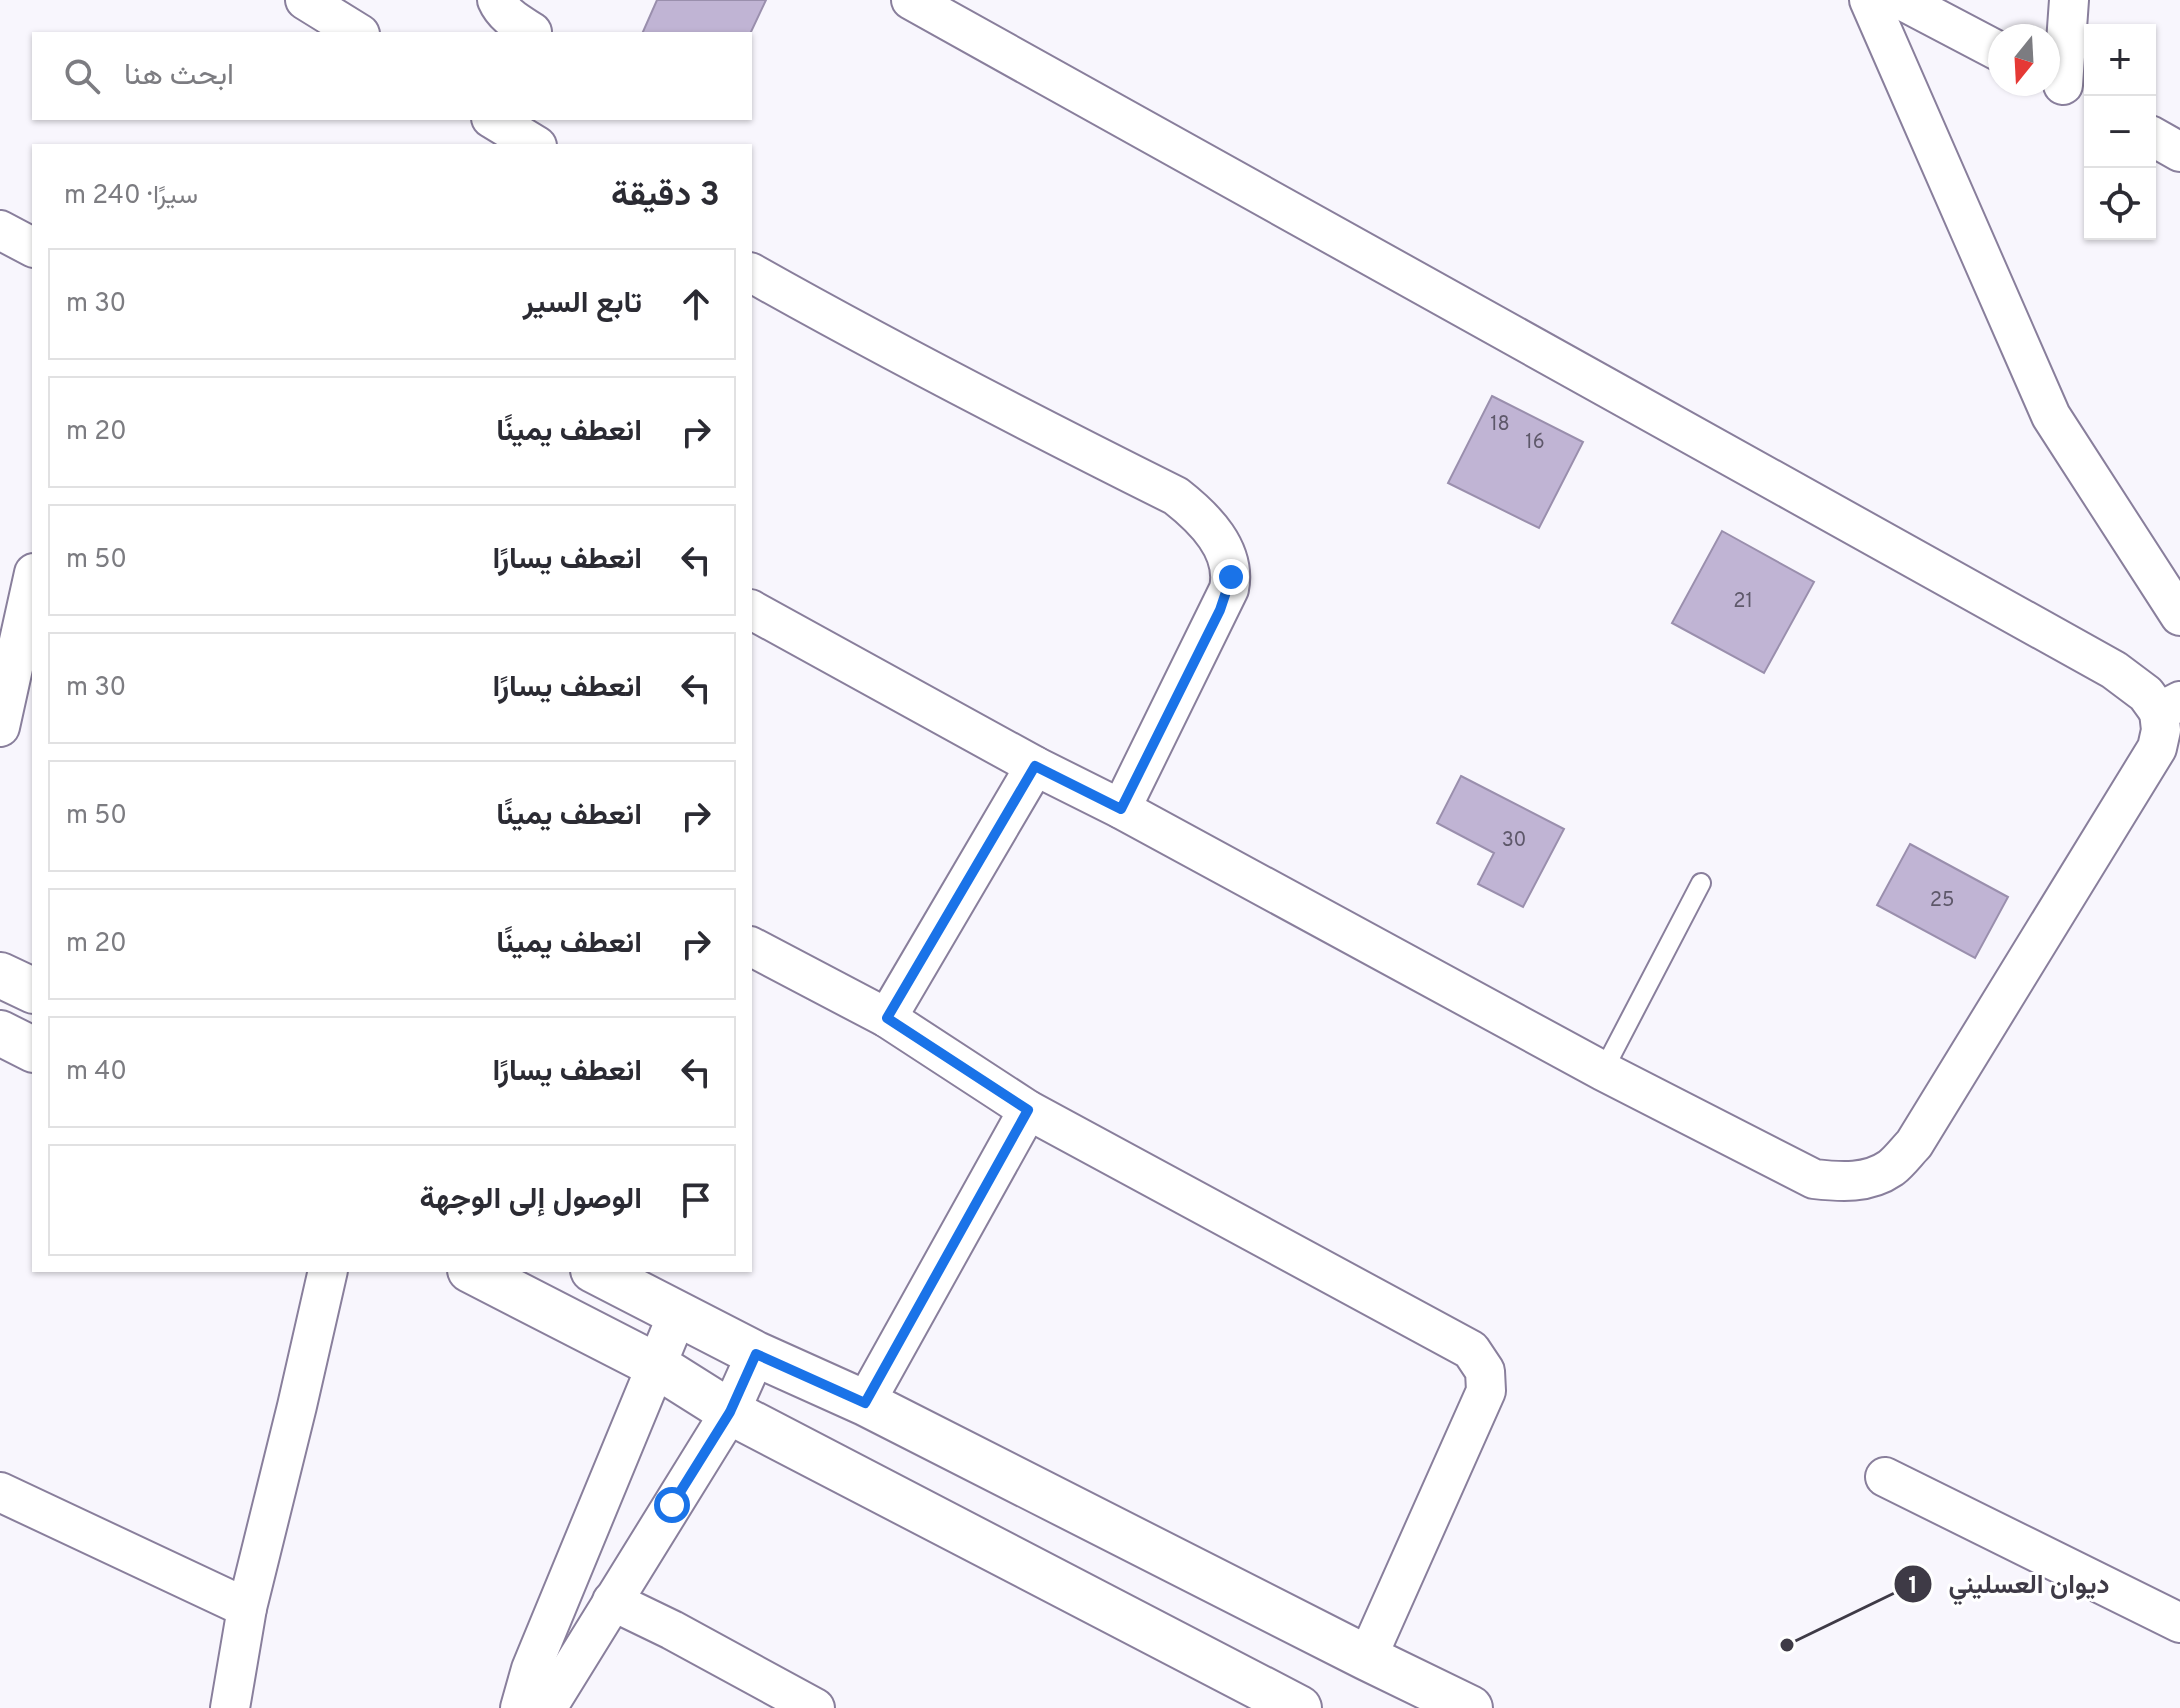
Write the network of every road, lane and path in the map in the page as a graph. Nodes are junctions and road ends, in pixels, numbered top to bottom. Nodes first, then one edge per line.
1 (305, 0) edge
2 (497, 0) edge
3 (911, 0) edge
4 (1869, 0) edge
5 (1901, 0) edge
6 (2073, 1) edge
7 (536, 22) edge
8 (357, 32) edge
9 (1988, 46) edge
10 (2067, 87) edge
11 (492, 126) edge
12 (2156, 138) edge
13 (532, 144) edge
14 (2180, 152) edge
15 (0, 230) edge
16 (32, 247) edge
17 (752, 273) edge
18 (32, 582) edge
19 (752, 610) edge
20 (2180, 616) edge
21 (2169, 706) edge
22 (0, 727) edge
23 (1035, 766) junction
24 (1121, 809) junction
25 (1701, 883) dead end
26 (752, 947) edge
27 (0, 975) edge
28 (32, 990) edge
29 (887, 1018) junction
30 (0, 1033) edge
31 (32, 1049) edge
32 (1603, 1071) junction
33 (1028, 1110) junction
34 (328, 1272) edge
35 (474, 1272) edge
36 (597, 1272) edge
37 (678, 1313) junction
38 (756, 1354) junction
39 (657, 1366) junction
40 (865, 1403) junction
41 (730, 1412) junction
42 (1885, 1477) dead end
43 (0, 1492) edge
44 (612, 1601) junction
45 (247, 1608) junction
46 (2180, 1623) edge
47 (1367, 1658) junction
48 (230, 1708) edge
49 (520, 1708) edge
50 (547, 1708) edge
51 (815, 1708) edge
52 (1299, 1708) edge
53 (1470, 1708) edge

1 - 8 street
2 - 7 street
3 - 21 street
4 - 20 street
5 - 9 street
6 - 10 street
11 - 13 street
12 - 14 street
15 - 16 street
17 - 24 street
18 - 22 street
19 - 23 street
21 - 32 street
23 - 24 street
23 - 29 street
24 - 32 street
25 - 32 lane
26 - 29 street
27 - 28 street
29 - 33 street
30 - 31 street
33 - 40 street
33 - 47 street
34 - 45 street
35 - 39 street
36 - 37 street
37 - 38 street
37 - 39 street
38 - 40 street
38 - 41 street
39 - 41 street
39 - 49 street
40 - 47 street
41 - 44 street
41 - 52 street
42 - 46 street
43 - 45 street
44 - 50 street
44 - 51 street
45 - 48 street
47 - 53 street

